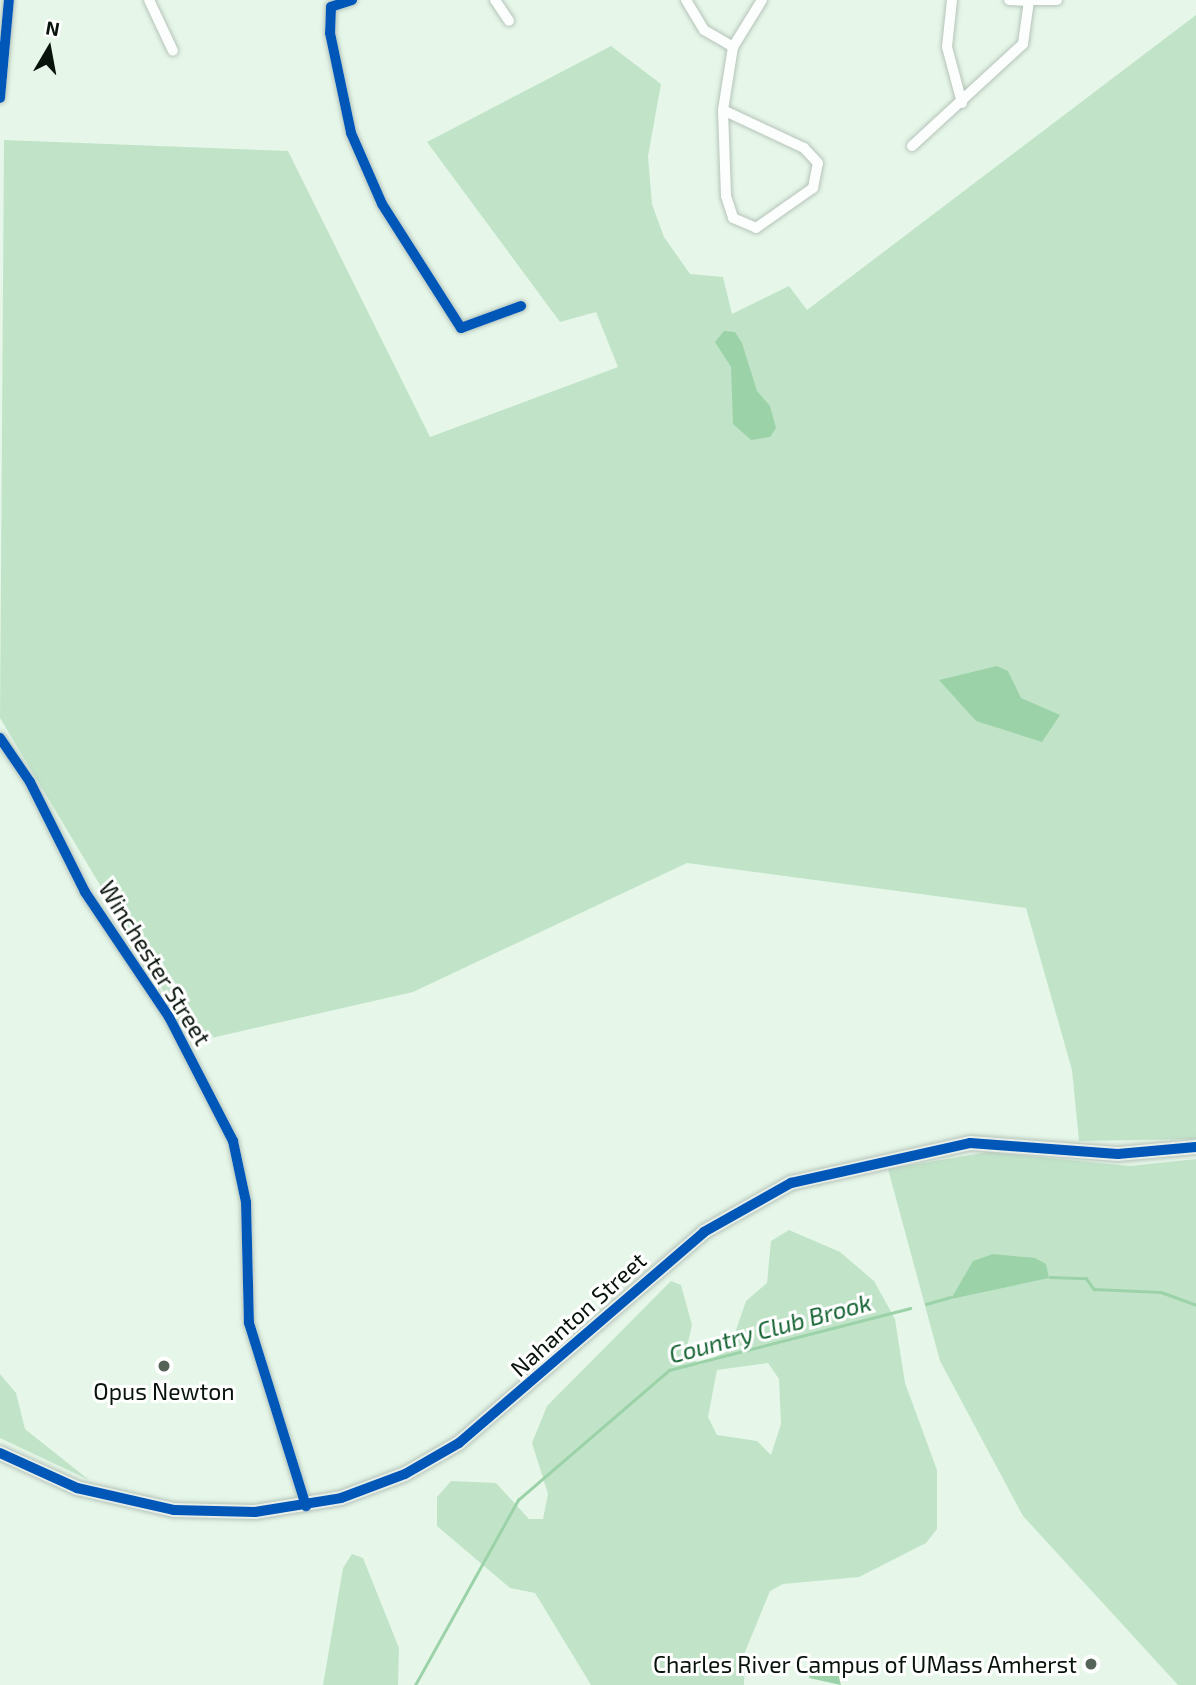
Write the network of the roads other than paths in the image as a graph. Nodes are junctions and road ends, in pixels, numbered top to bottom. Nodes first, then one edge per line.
1 (149, 0) edge
2 (352, 0) edge
3 (495, 0) edge
4 (686, 0) edge
5 (762, 0) edge
6 (952, 0) edge
7 (1009, 0) edge
8 (1029, 0) edge
9 (1057, 0) edge
10 (6, 3) edge
11 (509, 21) dead end
12 (733, 47) junction
13 (173, 51) dead end
14 (0, 98) edge
15 (962, 103) junction
16 (723, 110) junction
17 (912, 146) dead end
18 (521, 306) dead end
19 (0, 738) edge
20 (1196, 1147) edge
21 (0, 1453) edge
22 (306, 1506) junction

1 - 13 street
2 - 18 street
3 - 11 street
4 - 12 street
5 - 12 street
6 - 15 street
7 - 8 street
8 - 9 street
8 - 15 street
10 - 14 street
12 - 16 street
15 - 17 street
16 - 16 street
19 - 22 street, Winchester Street
20 - 22 main road, Nahanton Street
21 - 22 main road, Nahanton Street

